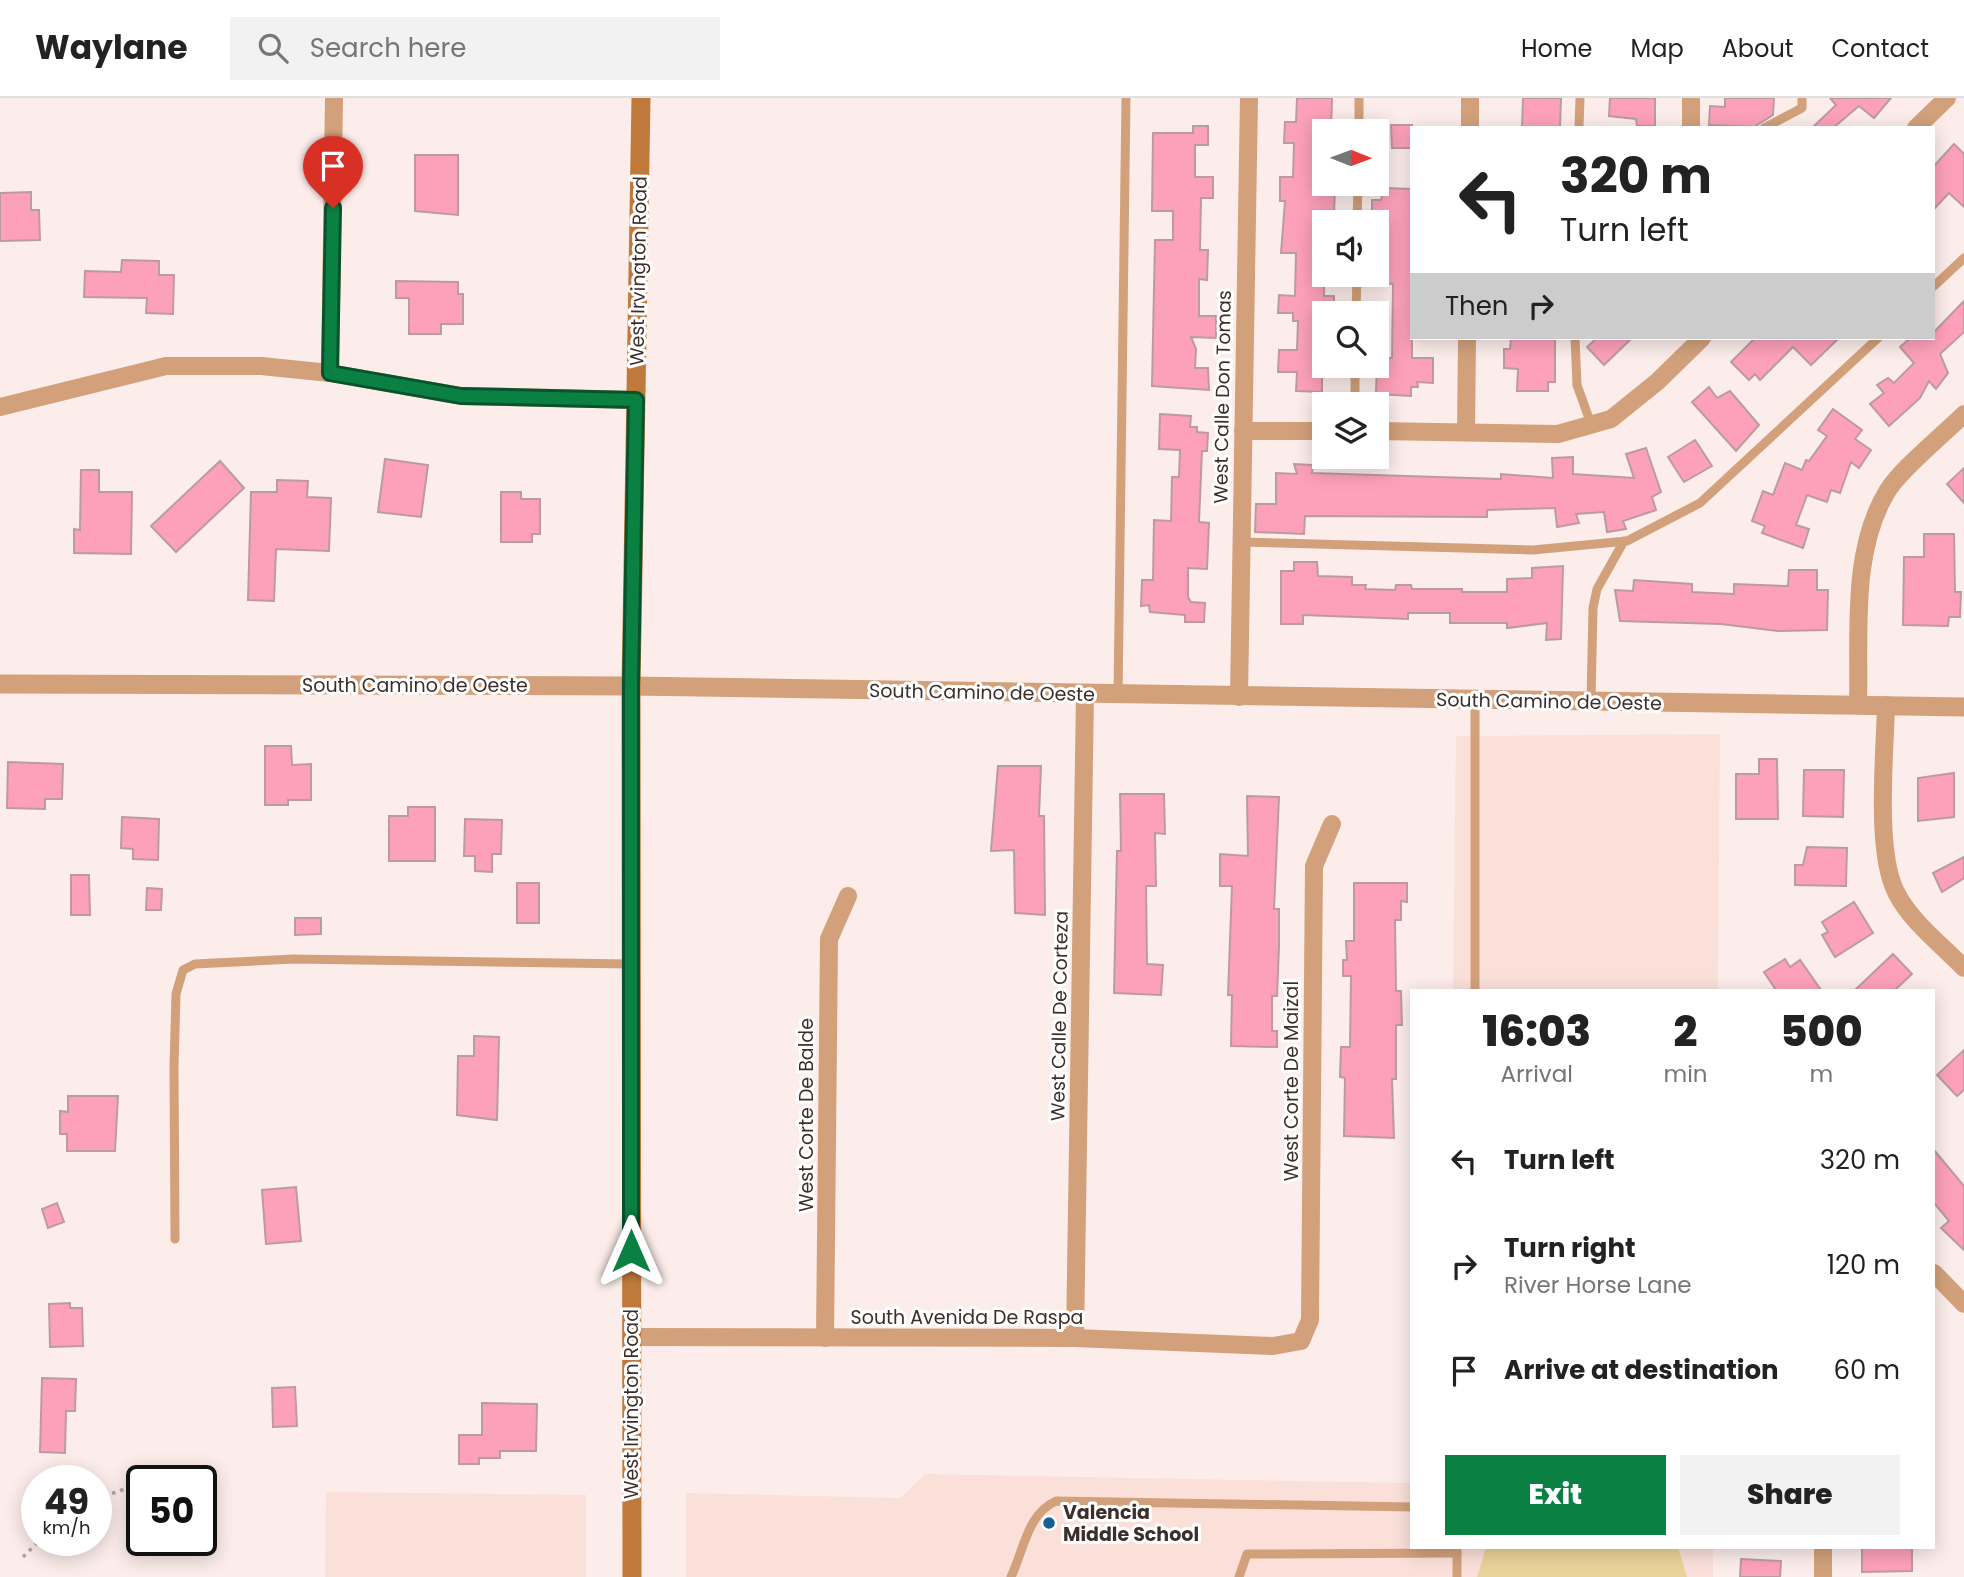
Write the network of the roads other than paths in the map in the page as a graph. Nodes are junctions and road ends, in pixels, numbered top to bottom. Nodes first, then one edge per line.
1 (334, 98) edge
2 (641, 98) edge
3 (1126, 98) edge
4 (1248, 98) edge
5 (1359, 98) edge
6 (1470, 98) edge
7 (1580, 98) edge
8 (1691, 98) edge
9 (1802, 98) edge
10 (1947, 98) edge
11 (1359, 119) edge
12 (1470, 126) edge
13 (1579, 126) edge
14 (1691, 126) edge
15 (1768, 126) edge
16 (1918, 126) edge
17 (1964, 258) edge
18 (1935, 285) edge
19 (1467, 340) edge
20 (1575, 340) edge
21 (1700, 340) edge
22 (1876, 340) edge
23 (330, 373) junction
24 (636, 400) junction
25 (0, 407) edge
26 (1964, 414) edge
27 (1591, 424) junction
28 (1243, 431) junction
29 (1312, 431) edge
30 (1389, 431) edge
31 (1466, 432) junction
32 (1624, 541) junction
33 (1241, 542) junction
34 (0, 684) edge
35 (631, 686) junction
36 (1085, 694) junction
37 (1118, 694) junction
38 (1239, 696) junction
39 (1475, 699) junction
40 (1591, 701) junction
41 (1858, 705) junction
42 (1886, 705) junction
43 (1964, 707) edge
44 (1332, 824) dead end
45 (848, 896) dead end
46 (631, 964) junction
47 (1964, 968) edge
48 (1475, 989) edge
49 (175, 1239) dead end
50 (1935, 1274) edge
51 (1964, 1304) edge
52 (631, 1337) junction
53 (825, 1338) junction
54 (1074, 1338) junction
55 (1301, 1341) joint
56 (1410, 1507) edge
57 (1823, 1549) edge
58 (1457, 1550) edge
59 (632, 1577) edge
60 (1011, 1577) edge
61 (1239, 1577) edge
62 (1457, 1577) edge
63 (1823, 1577) edge

1 - 23 street
2 - 24 main road, West Irvington Road
3 - 37 lane
4 - 28 street, West Calle Don Tomas
5 - 11 lane
6 - 12 street
7 - 13 lane
8 - 14 street
9 - 15 lane
10 - 16 street
17 - 18 lane
19 - 31 street
20 - 27 lane
21 - 27 street
22 - 32 lane
23 - 24 street
23 - 25 street
24 - 35 main road, West Irvington Road
26 - 41 street
27 - 31 street
28 - 29 street
28 - 33 street, West Calle Don Tomas
30 - 31 street
32 - 33 lane
32 - 40 lane
33 - 38 street, West Calle Don Tomas
34 - 35 street, South Camino de Oeste
35 - 36 street, South Camino de Oeste
35 - 46 main road, West Irvington Road
36 - 37 street, South Camino de Oeste
36 - 54 street, West Calle De Corteza
37 - 38 street, South Camino de Oeste
38 - 39 street, South Camino de Oeste
39 - 40 street, South Camino de Oeste
39 - 48 lane
40 - 41 street, South Camino de Oeste
41 - 42 street, South Camino de Oeste
42 - 43 street, South Camino de Oeste
42 - 47 street
44 - 55 street, West Corte De Maizal
45 - 53 street, West Corte De Balde
46 - 49 lane
46 - 52 main road, West Irvington Road
50 - 51 street
52 - 53 street, South Avenida De Raspa
52 - 59 main road, West Irvington Road
53 - 54 street, South Avenida De Raspa
54 - 55 street, South Avenida De Raspa
56 - 60 lane
57 - 63 street
58 - 61 lane
58 - 62 lane

